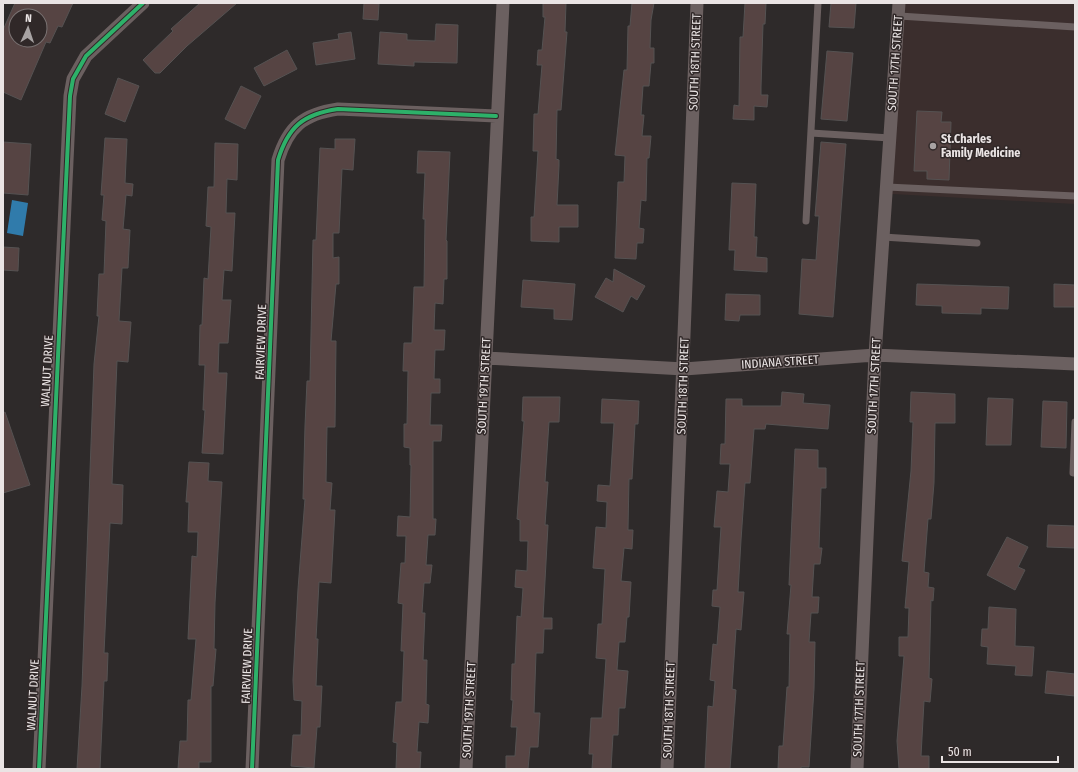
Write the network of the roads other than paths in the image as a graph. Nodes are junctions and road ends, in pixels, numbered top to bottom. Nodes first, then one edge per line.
1 (143, 3) edge
2 (502, 3) edge
3 (697, 3) edge
4 (818, 3) edge
5 (899, 9) edge
6 (1075, 27) edge
7 (496, 116) junction
8 (811, 133) junction
9 (890, 138) junction
10 (887, 187) junction
11 (1075, 196) edge
12 (806, 221) dead end
13 (883, 237) junction
14 (977, 243) dead end
15 (875, 355) junction
16 (486, 358) junction
17 (1075, 364) edge
18 (684, 369) junction
19 (1075, 422) edge
20 (1073, 473) dead end
21 (39, 769) edge
22 (252, 769) edge
23 (466, 769) edge
24 (667, 769) edge
25 (857, 769) edge

1 - 21 street, WALNUT DRIVE
2 - 7 street, SOUTH 19TH STREET
3 - 18 street, SOUTH 18TH STREET
4 - 8 lane
5 - 6 lane
5 - 9 street, SOUTH 17TH STREET
7 - 16 street, SOUTH 19TH STREET
7 - 22 street, FAIRVIEW DRIVE
8 - 9 lane
8 - 12 lane
9 - 10 street, SOUTH 17TH STREET
10 - 11 lane
10 - 13 street, SOUTH 17TH STREET
13 - 14 lane
13 - 15 street, SOUTH 17TH STREET
15 - 17 street, INDIANA STREET
15 - 18 street, INDIANA STREET
15 - 25 street, SOUTH 17TH STREET
16 - 18 street, INDIANA STREET
16 - 23 street, SOUTH 19TH STREET
18 - 24 street, SOUTH 18TH STREET
19 - 20 lane

